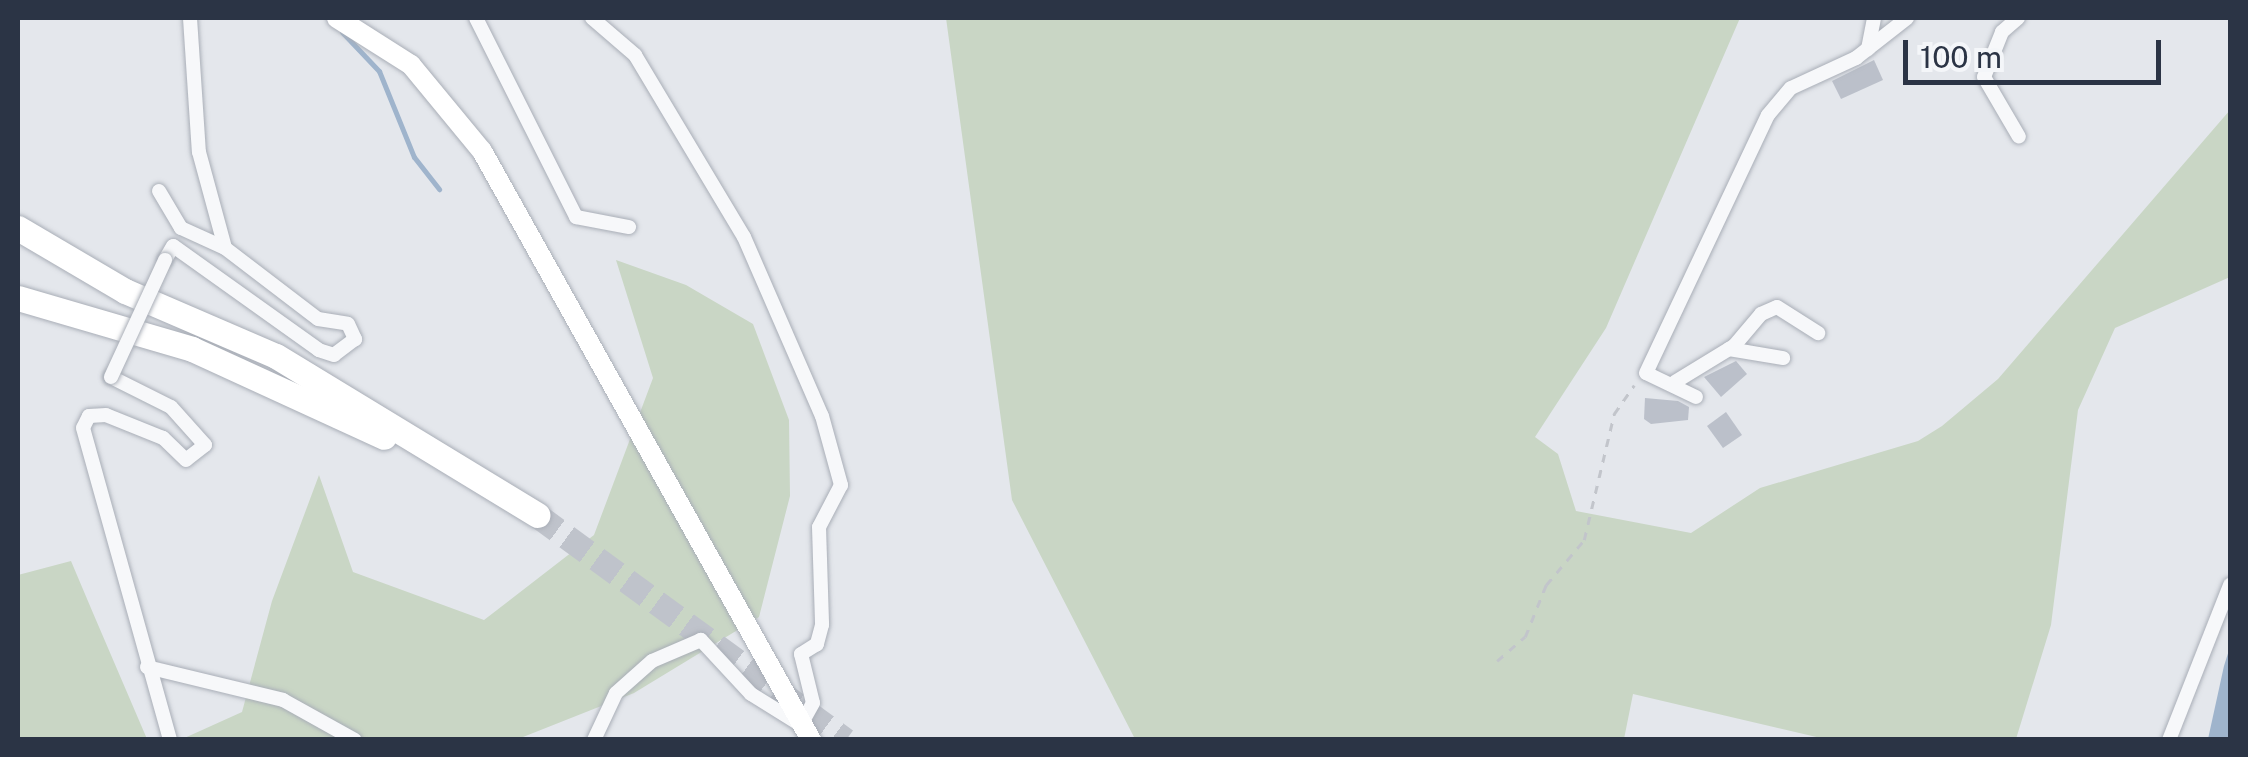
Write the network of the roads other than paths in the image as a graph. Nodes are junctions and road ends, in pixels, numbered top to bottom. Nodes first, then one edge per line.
1 (190, 18) edge
2 (337, 18) edge
3 (476, 18) edge
4 (592, 18) edge
5 (1874, 18) edge
6 (1907, 18) edge
7 (2018, 18) edge
8 (1868, 49) junction
9 (2020, 138) dead end
10 (159, 191) dead end
11 (629, 227) dead end
12 (18, 228) edge
13 (224, 248) junction
14 (18, 298) edge
15 (1818, 333) dead end
16 (1729, 349) junction
17 (1784, 358) dead end
18 (1675, 382) junction
19 (1696, 397) dead end
20 (427, 451) junction
21 (537, 516) tunnel mouth
22 (2230, 585) edge
23 (148, 667) junction
24 (806, 732) edge
25 (170, 740) edge
26 (355, 740) edge
27 (594, 740) edge
28 (2169, 740) edge

1 - 13 street
2 - 24 street
3 - 11 street
4 - 24 street
5 - 8 street
6 - 8 street
7 - 9 street
8 - 18 street
10 - 13 street
12 - 20 highway
13 - 23 street, bridge
14 - 20 highway
15 - 16 street
16 - 17 street
16 - 18 street
18 - 19 street
20 - 21 highway
22 - 28 street
23 - 25 street
23 - 26 street
24 - 27 street

